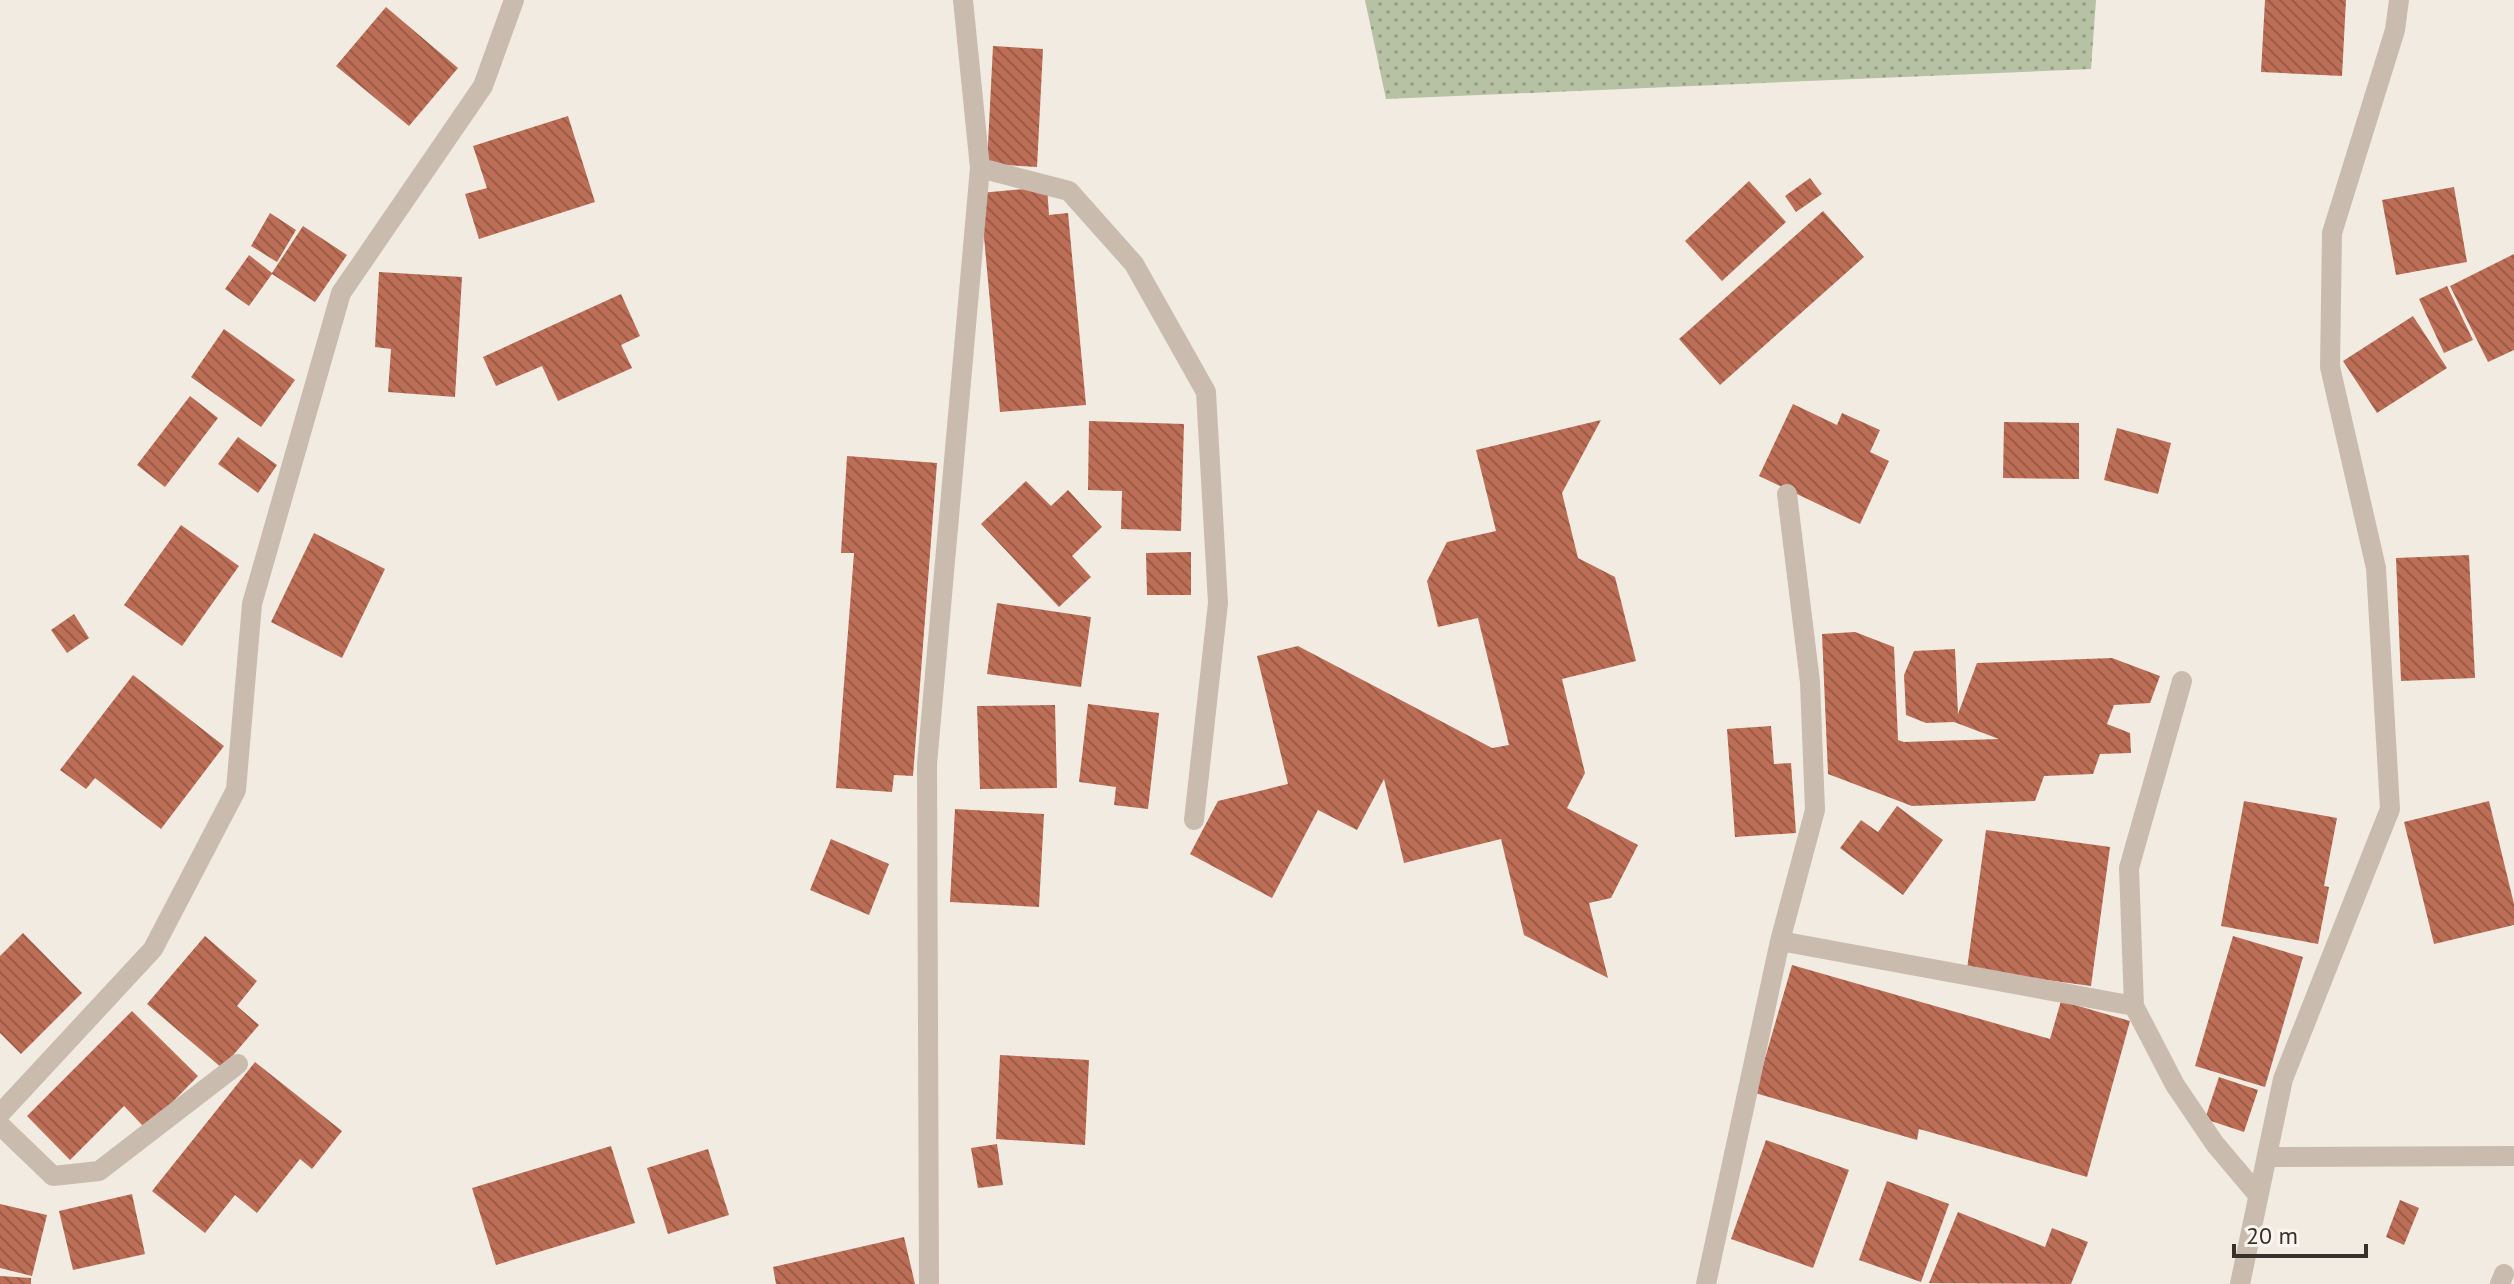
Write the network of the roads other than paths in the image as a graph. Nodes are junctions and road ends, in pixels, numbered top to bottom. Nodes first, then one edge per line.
1 (514, 0) edge
2 (963, 0) edge
3 (2399, 0) edge
4 (980, 168) junction
5 (1787, 494) dead end
6 (2182, 681) dead end
7 (1194, 820) dead end
8 (1780, 941) junction
9 (2134, 1006) junction
10 (238, 1064) dead end
11 (0, 1114) edge
12 (0, 1125) edge
13 (2514, 1156) edge
14 (2269, 1157) junction
15 (2258, 1195) junction
16 (929, 1284) edge
17 (1706, 1284) edge
18 (2240, 1284) edge

1 - 11 street
2 - 4 street
3 - 14 street
4 - 7 street
4 - 16 street
5 - 8 street
6 - 9 street
8 - 9 street
8 - 17 street
9 - 15 street
10 - 12 street
13 - 14 street
14 - 15 street
15 - 18 street

